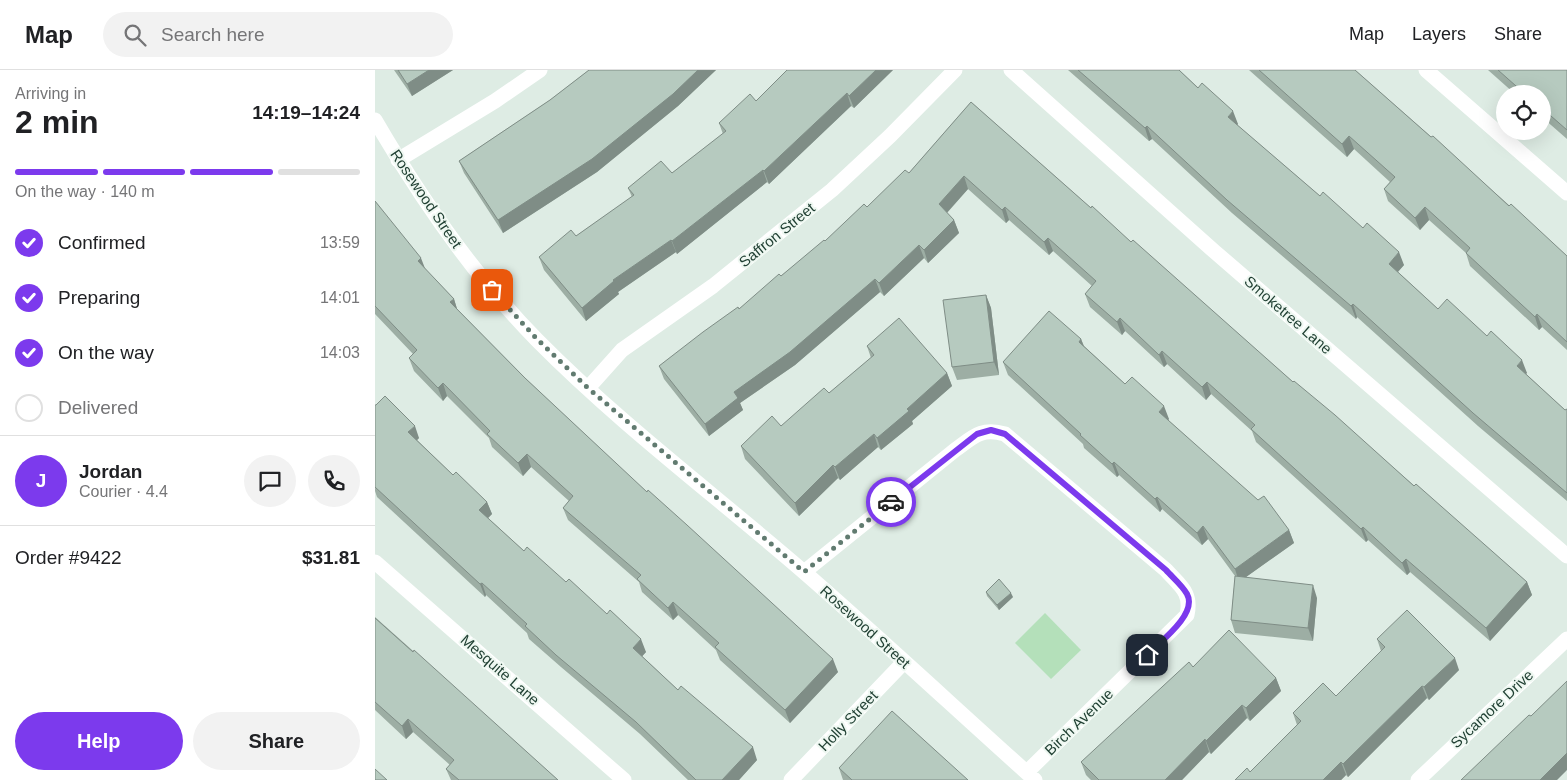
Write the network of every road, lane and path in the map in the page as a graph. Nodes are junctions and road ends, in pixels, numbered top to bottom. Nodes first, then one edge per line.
1 (540, 70) edge
2 (955, 70) edge
3 (1011, 70) edge
4 (1426, 70) edge
5 (375, 120) edge
6 (399, 160) junction
7 (1567, 193) edge
8 (588, 388) junction
9 (1567, 556) edge
10 (375, 562) edge
11 (804, 572) junction
12 (1567, 639) edge
13 (904, 662) junction
14 (1031, 776) edge
15 (624, 780) edge
16 (791, 780) edge
17 (1418, 780) edge

1 - 6 street
2 - 8 street, Saffron Street
3 - 9 street, Smoketree Lane
4 - 7 street
5 - 6 street, Rosewood Street
6 - 8 street, Rosewood Street
8 - 11 street, Rosewood Street
10 - 15 street, Mesquite Lane
11 - 13 street, Rosewood Street
11 - 14 street, Birch Avenue
12 - 17 street, Sycamore Drive
13 - 14 street, Rosewood Street
13 - 16 street, Holly Street

